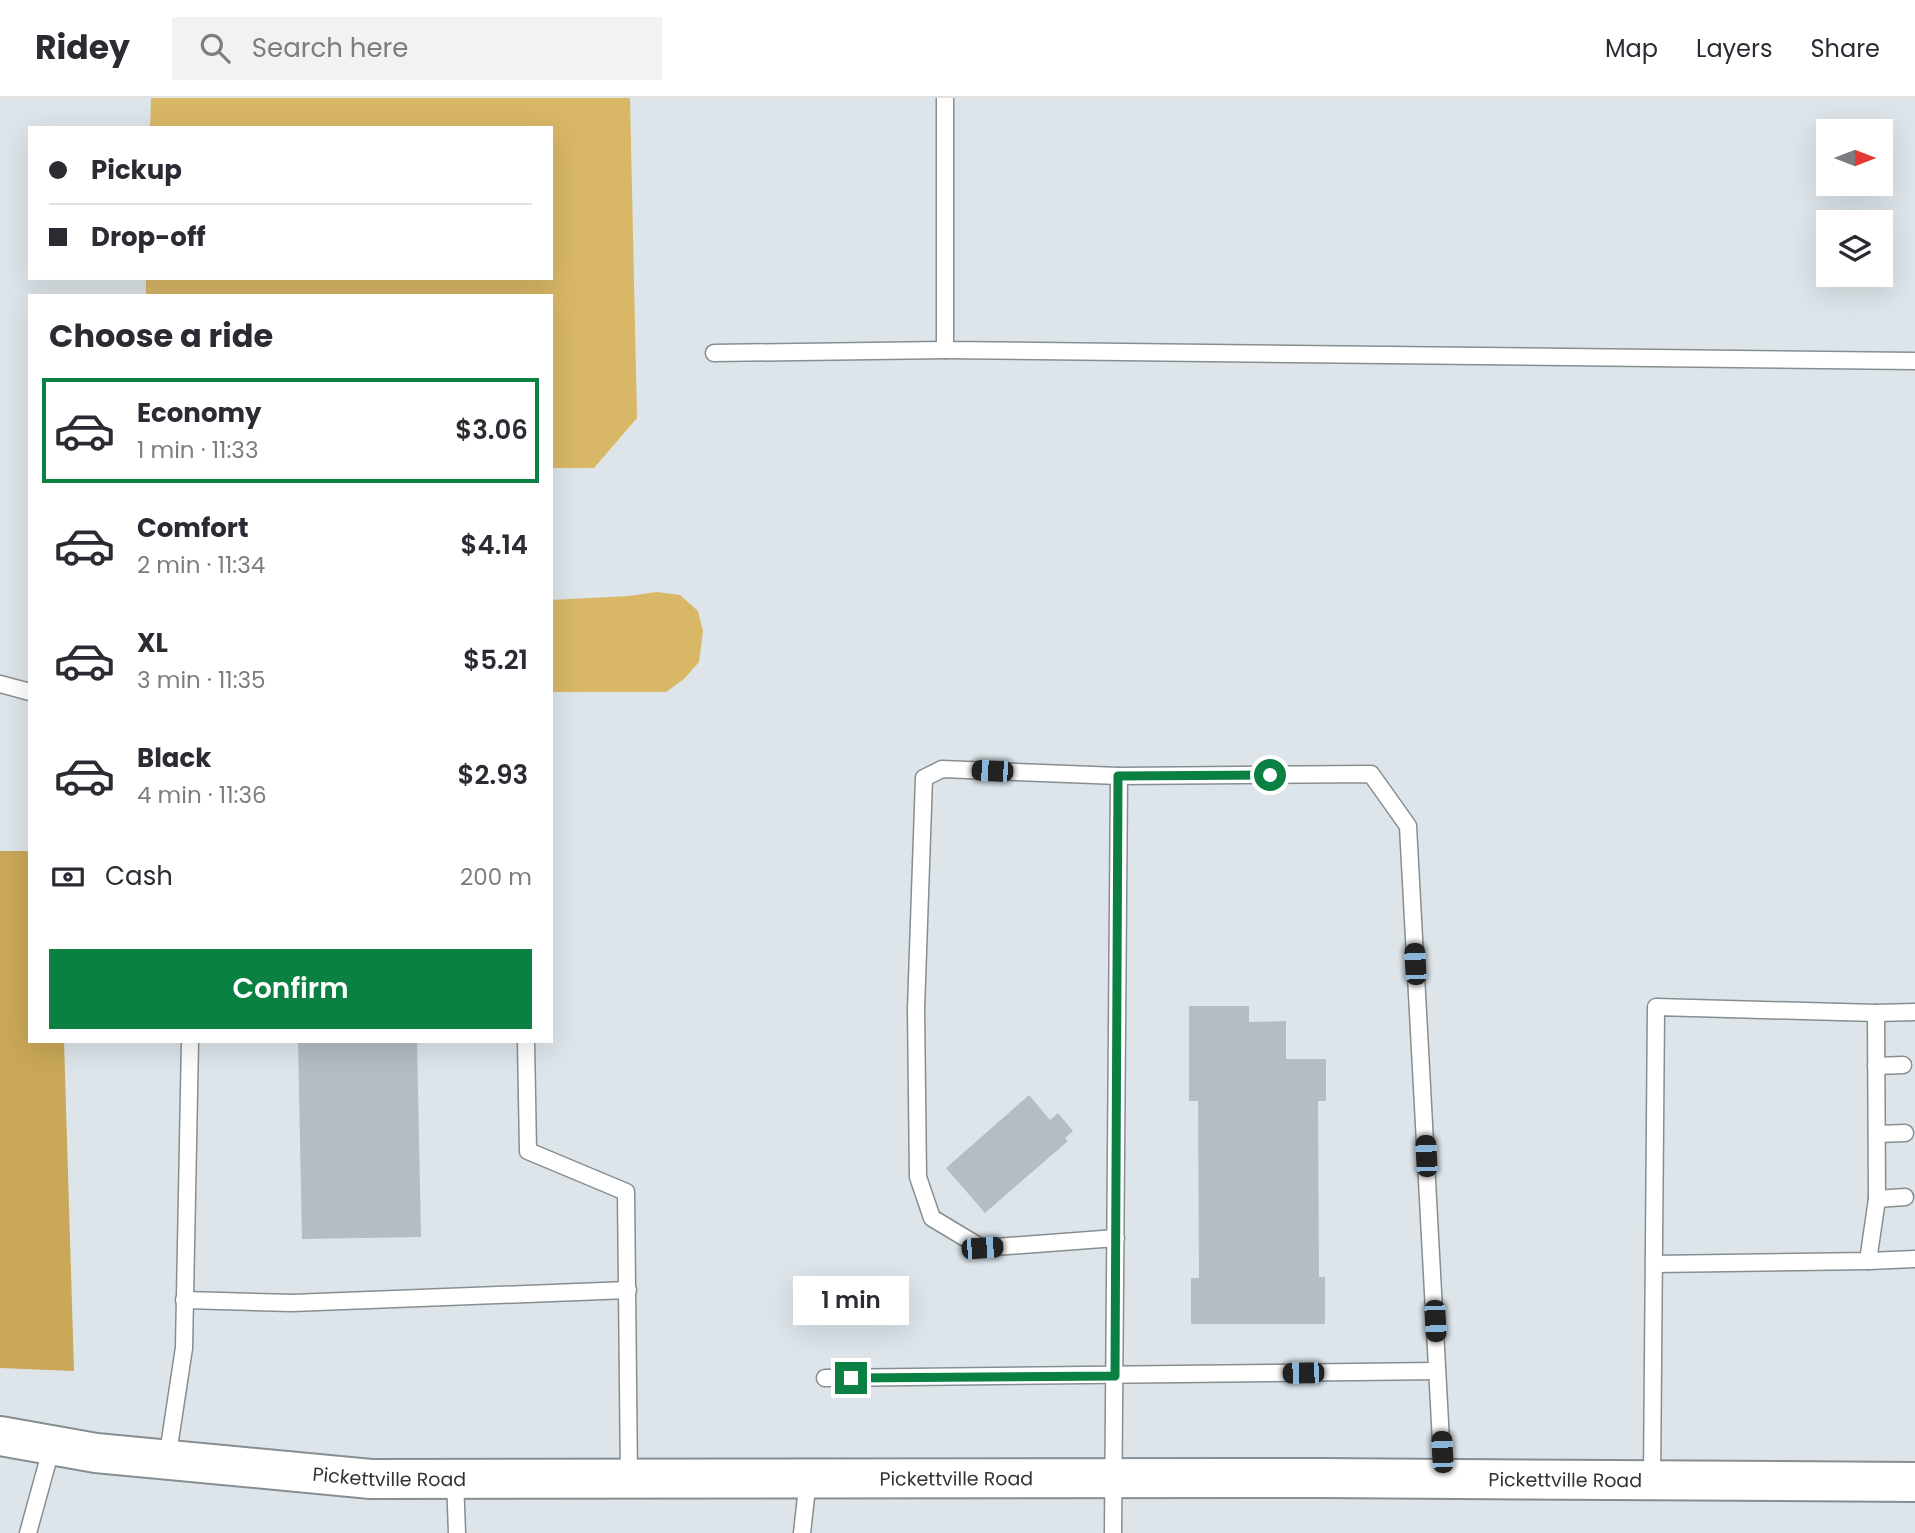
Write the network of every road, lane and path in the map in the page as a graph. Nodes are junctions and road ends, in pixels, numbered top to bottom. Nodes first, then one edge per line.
1 (945, 98) edge
2 (945, 350) junction
3 (713, 353) dead end
4 (1915, 362) edge
5 (0, 684) edge
6 (28, 691) edge
7 (1118, 776) junction
8 (1915, 1012) edge
9 (1876, 1013) junction
10 (190, 1043) edge
11 (526, 1043) edge
12 (1903, 1065) dead end
13 (1877, 1066) junction
14 (1905, 1133) dead end
15 (1878, 1134) junction
16 (1905, 1197) dead end
17 (1877, 1199) junction
18 (1116, 1238) junction
19 (1915, 1259) edge
20 (1868, 1261) junction
21 (1654, 1264) junction
22 (628, 1290) junction
23 (184, 1300) junction
24 (1437, 1371) junction
25 (1115, 1376) junction
26 (825, 1378) dead end
27 (0, 1436) edge
28 (52, 1446) junction
29 (167, 1460) junction
30 (455, 1479) junction
31 (629, 1479) junction
32 (808, 1479) junction
33 (1115, 1479) junction
34 (1443, 1479) junction
35 (1652, 1480) junction
36 (1915, 1482) edge
37 (28, 1533) edge
38 (457, 1533) edge
39 (802, 1533) edge
40 (1113, 1533) edge

1 - 2 lane
2 - 3 lane
2 - 4 lane
5 - 6 lane
7 - 18 lane
7 - 18 lane
7 - 24 lane
8 - 9 lane
9 - 13 lane
9 - 21 lane
10 - 23 lane
11 - 22 lane
12 - 13 lane
13 - 15 lane
14 - 15 lane
15 - 17 lane
16 - 17 lane
17 - 20 lane
18 - 25 lane
19 - 20 lane
20 - 21 lane
21 - 35 lane
22 - 23 lane
22 - 31 lane
23 - 29 lane
24 - 25 lane
24 - 34 lane
25 - 26 lane
25 - 33 lane
27 - 28 street, Pickettville Road
28 - 29 street, Pickettville Road
28 - 37 lane
29 - 30 street, Pickettville Road
30 - 31 street, Pickettville Road
30 - 38 lane
31 - 32 street, Pickettville Road
32 - 33 street, Pickettville Road
32 - 39 lane
33 - 34 street, Pickettville Road
33 - 40 lane
34 - 35 street, Pickettville Road
35 - 36 street, Pickettville Road

